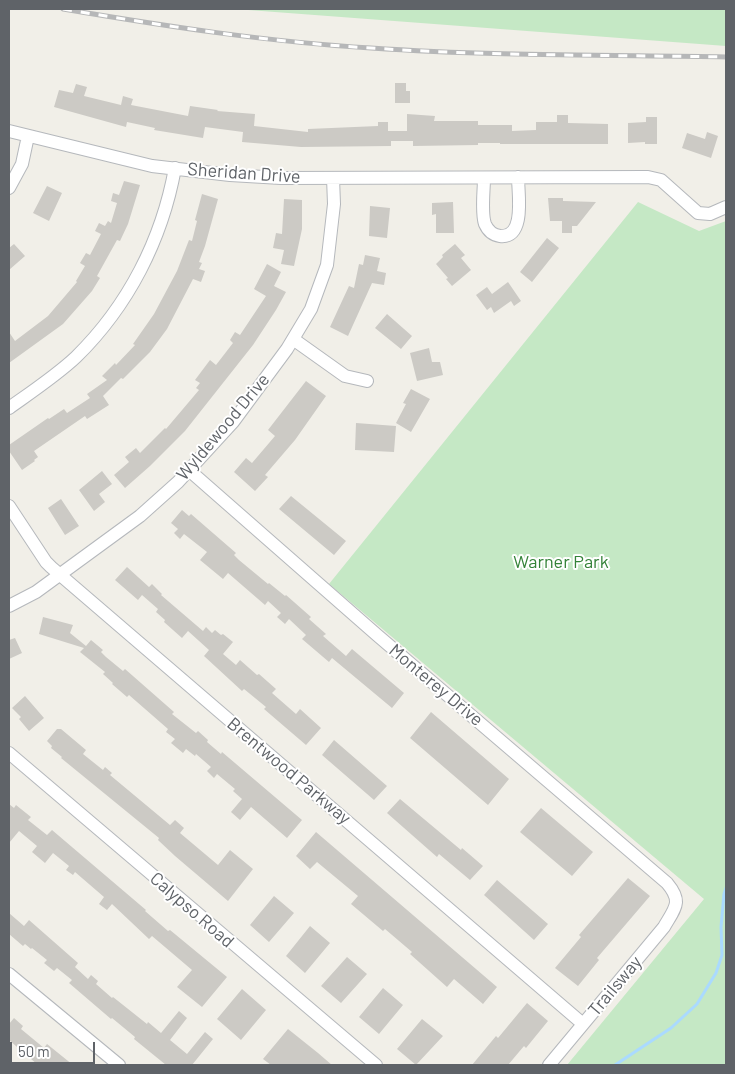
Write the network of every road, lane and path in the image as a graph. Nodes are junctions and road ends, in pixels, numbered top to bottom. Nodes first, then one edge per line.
1 (9, 131) edge
2 (28, 136) junction
3 (175, 168) junction
4 (518, 177) junction
5 (333, 178) junction
6 (484, 178) junction
7 (9, 188) edge
8 (726, 207) edge
9 (293, 339) junction
10 (367, 381) dead end
11 (9, 408) edge
12 (190, 471) junction
13 (9, 506) edge
14 (61, 575) junction
15 (9, 606) edge
16 (9, 753) edge
17 (677, 903) joint
18 (9, 974) edge
19 (583, 1024) junction
20 (119, 1065) edge
21 (376, 1065) edge
22 (549, 1065) edge

1 - 2 street, Sheridan Drive
2 - 3 street, Sheridan Drive
2 - 7 street
3 - 5 street, Sheridan Drive
3 - 11 street
4 - 6 street, Sheridan Drive
4 - 6 street
4 - 8 street, Sheridan Drive
5 - 6 street, Sheridan Drive
5 - 9 street, Wyldewood Drive
9 - 10 street
9 - 12 street, Wyldewood Drive
12 - 14 street, Wyldewood Drive
12 - 17 street, Monterey Drive
13 - 14 street, Brentwood Parkway
14 - 15 street, Wyldewood Drive
14 - 19 street, Brentwood Parkway
16 - 21 street, Calypso Road
17 - 19 street, Trailsway
18 - 20 street
19 - 22 street, Trailsway

